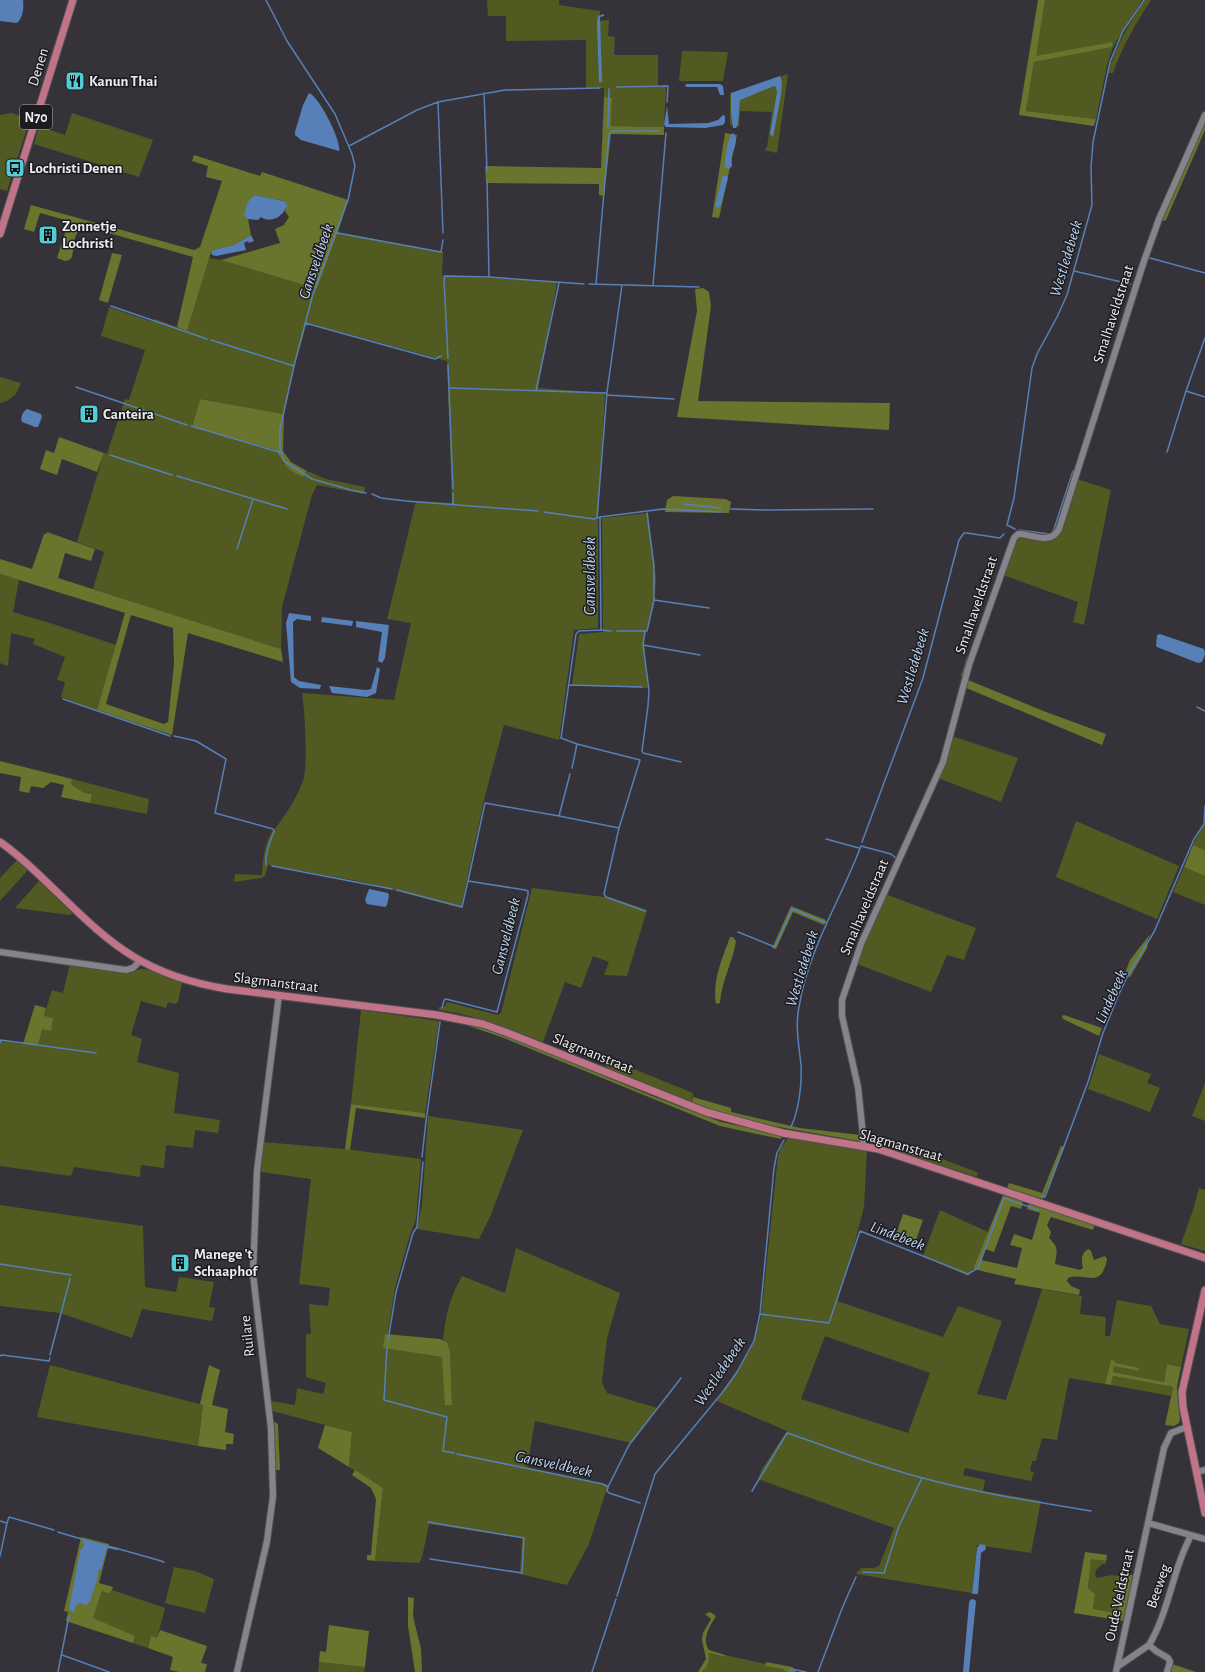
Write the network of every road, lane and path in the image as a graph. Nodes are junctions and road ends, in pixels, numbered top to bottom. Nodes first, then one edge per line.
1 (73, 0) edge
2 (1205, 115) edge
3 (0, 234) edge
4 (0, 842) edge
5 (0, 952) edge
6 (140, 961) junction
7 (279, 995) junction
8 (863, 1146) junction
9 (1205, 1258) edge
10 (1205, 1290) edge
11 (1187, 1427) junction
12 (1201, 1471) edge
13 (1205, 1513) edge
14 (1148, 1523) junction
15 (1191, 1535) junction
16 (1205, 1539) edge
17 (1149, 1645) junction
18 (1117, 1670) edge
19 (237, 1672) edge
20 (1167, 1672) edge

1 - 3 main road, Denen / N70
2 - 8 street, Smalhaveldstraat
4 - 6 main road, Slagmanstraat
5 - 6 street
6 - 7 main road, Slagmanstraat
7 - 8 main road, Slagmanstraat
7 - 19 street, Ruilare
8 - 9 main road, Slagmanstraat
10 - 11 main road
11 - 12 main road
11 - 14 street, Oude Veldstraat
12 - 13 main road
14 - 15 street
14 - 18 street, Oude Veldstraat
15 - 16 street
15 - 17 street, Beeweg
17 - 18 street
17 - 20 street

